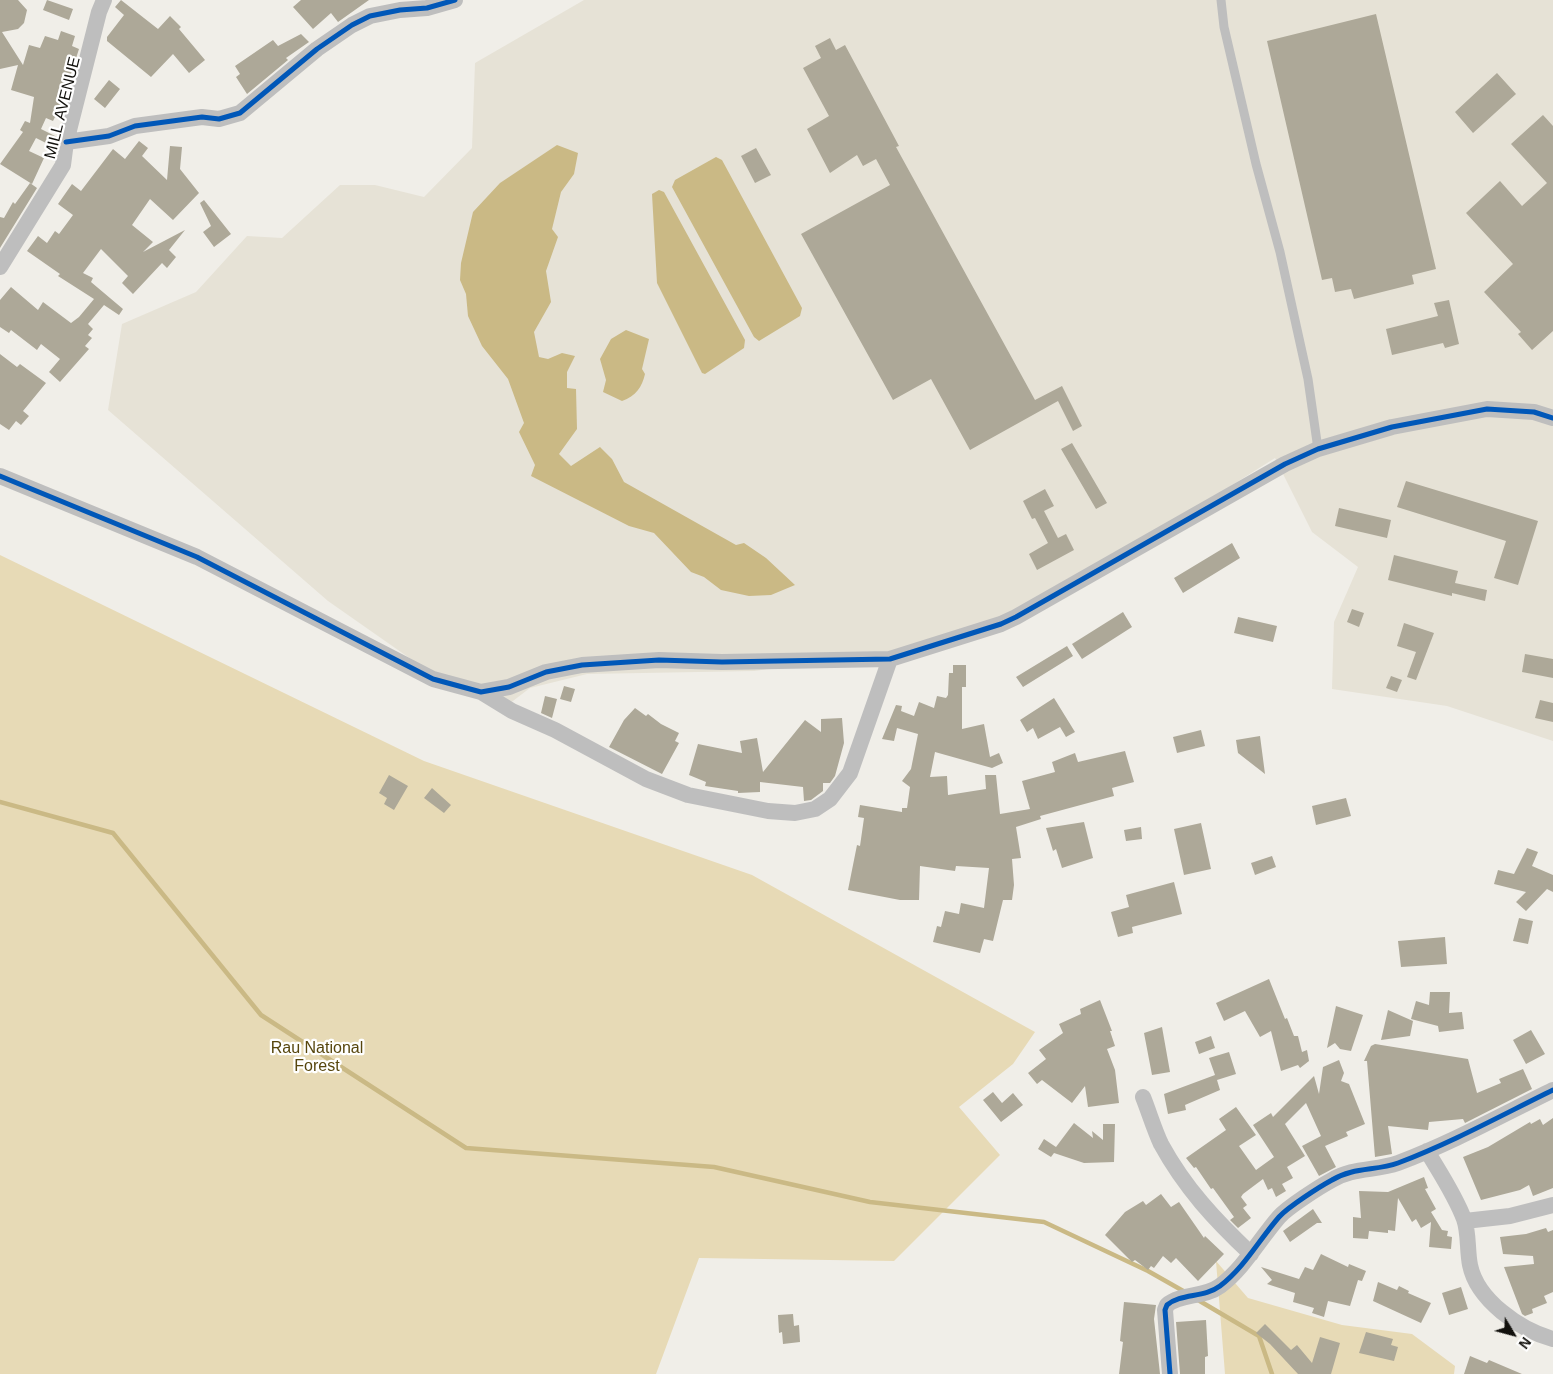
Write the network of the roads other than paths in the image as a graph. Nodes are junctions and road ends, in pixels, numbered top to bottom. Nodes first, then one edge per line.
1 (104, 0) edge
2 (454, 0) edge
3 (1221, 0) edge
4 (66, 142) junction
5 (0, 267) edge
6 (1553, 418) edge
7 (1318, 449) junction
8 (0, 476) edge
9 (890, 659) junction
10 (481, 692) junction
11 (1553, 1090) edge
12 (1143, 1097) dead end
13 (1428, 1151) junction
14 (1553, 1204) edge
15 (1465, 1221) junction
16 (1251, 1254) junction
17 (1553, 1339) edge
18 (1170, 1374) edge

1 - 4 street, MILL AVENUE
2 - 4 street
3 - 7 lane
4 - 5 street, MILL AVENUE
6 - 7 street
7 - 9 street
8 - 10 street
9 - 10 street
9 - 10 street
11 - 13 street
12 - 16 street
13 - 15 street
13 - 16 street
14 - 15 street
15 - 17 street
16 - 18 street

